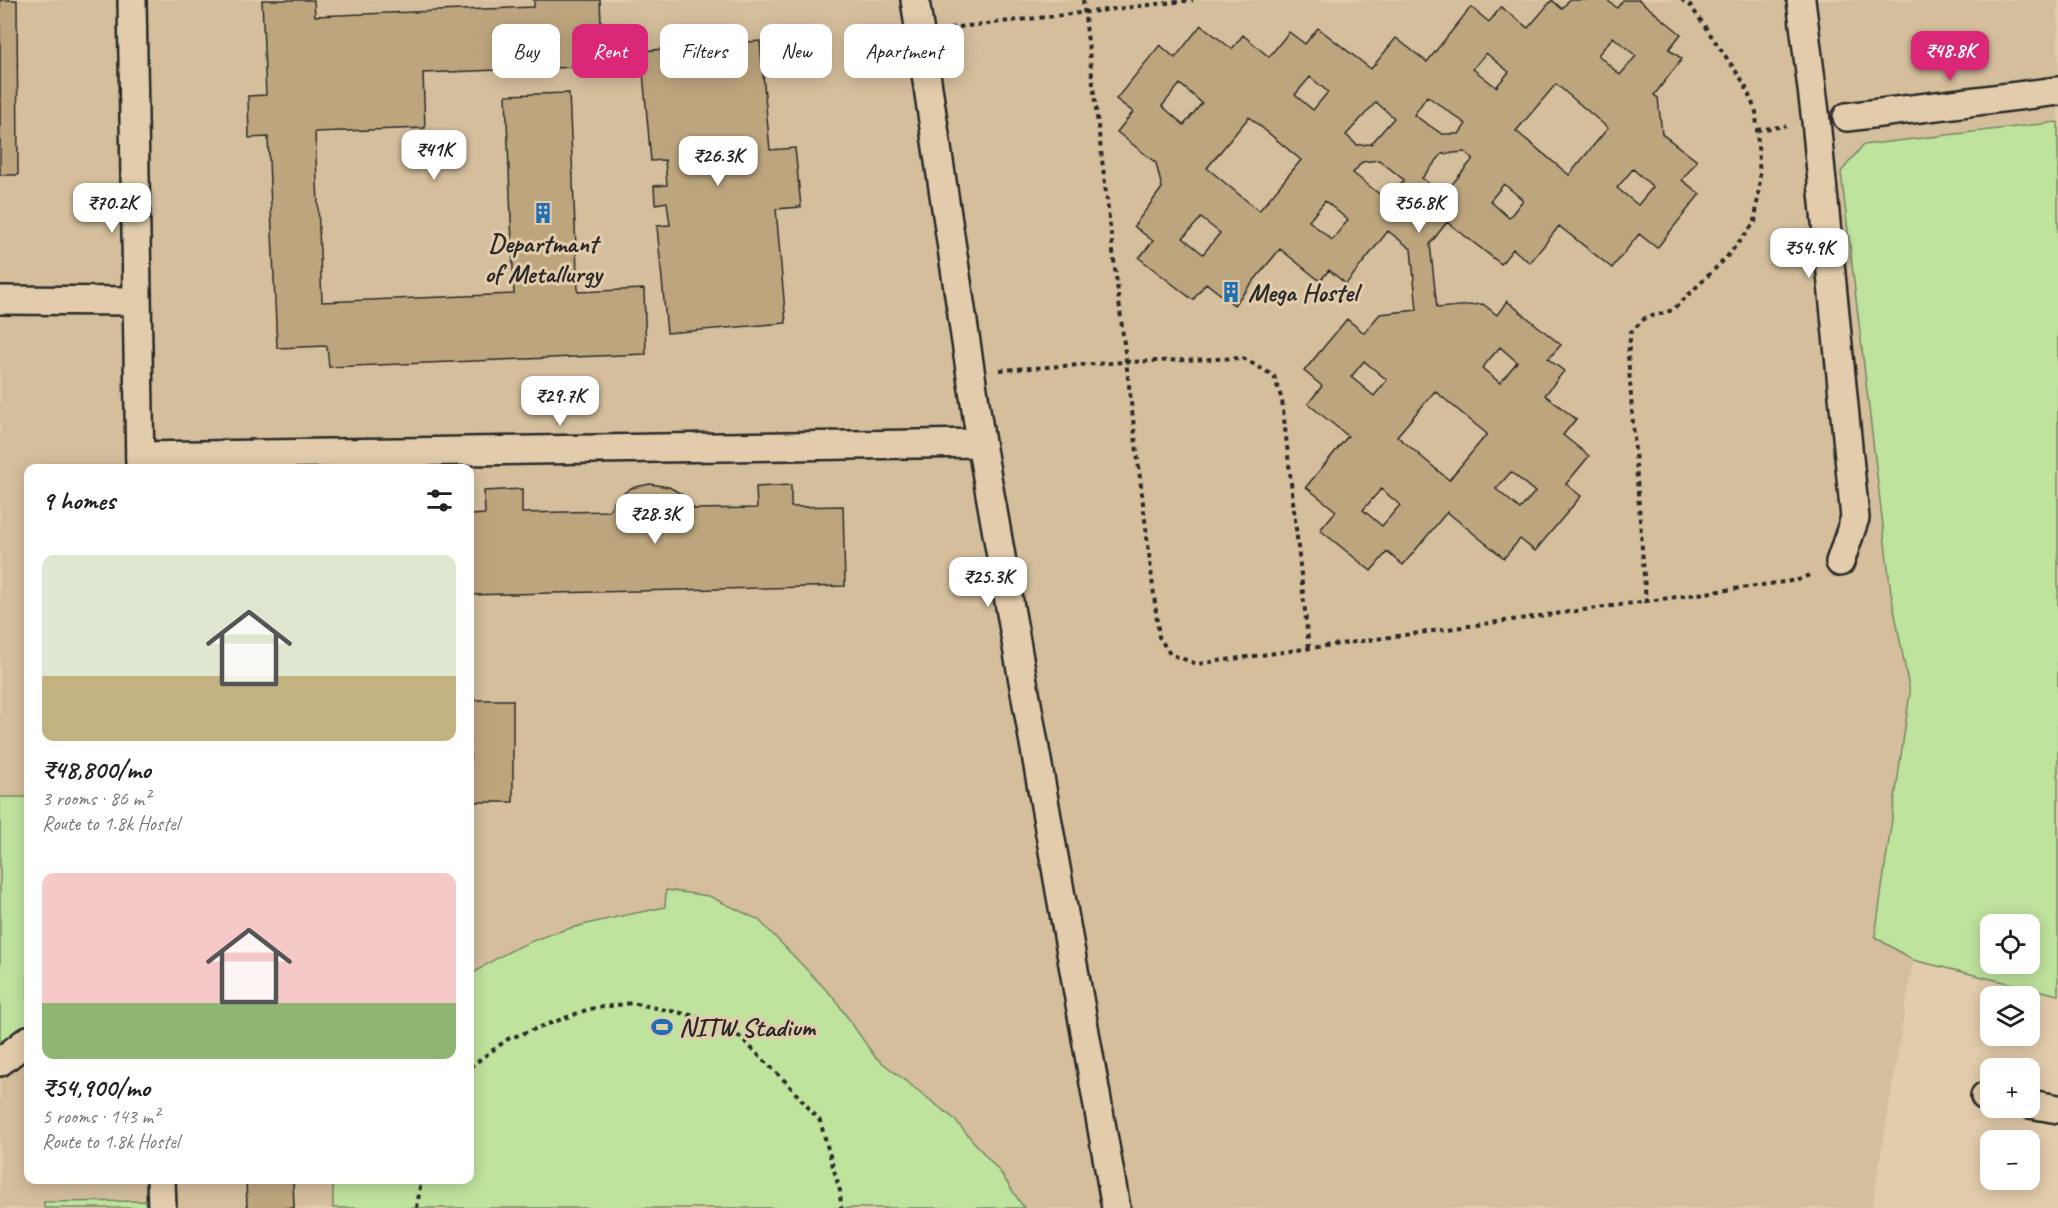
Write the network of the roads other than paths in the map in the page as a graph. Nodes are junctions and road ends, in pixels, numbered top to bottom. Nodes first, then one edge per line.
1 (132, 0) edge
2 (915, 0) edge
3 (1801, 0) edge
4 (2058, 91) edge
5 (1847, 117) dead end
6 (0, 300) edge
7 (135, 301) junction
8 (981, 443) junction
9 (140, 462) edge
10 (1840, 562) road end
11 (24, 1043) edge
12 (0, 1062) edge
13 (2040, 1106) edge
14 (2058, 1110) edge
15 (161, 1184) edge
16 (162, 1208) edge
17 (1116, 1208) edge

1 - 7 street
2 - 8 street
3 - 10 street
4 - 5 street
6 - 7 street
7 - 9 street
8 - 9 street
8 - 17 street
11 - 12 street
13 - 14 street
15 - 16 street

